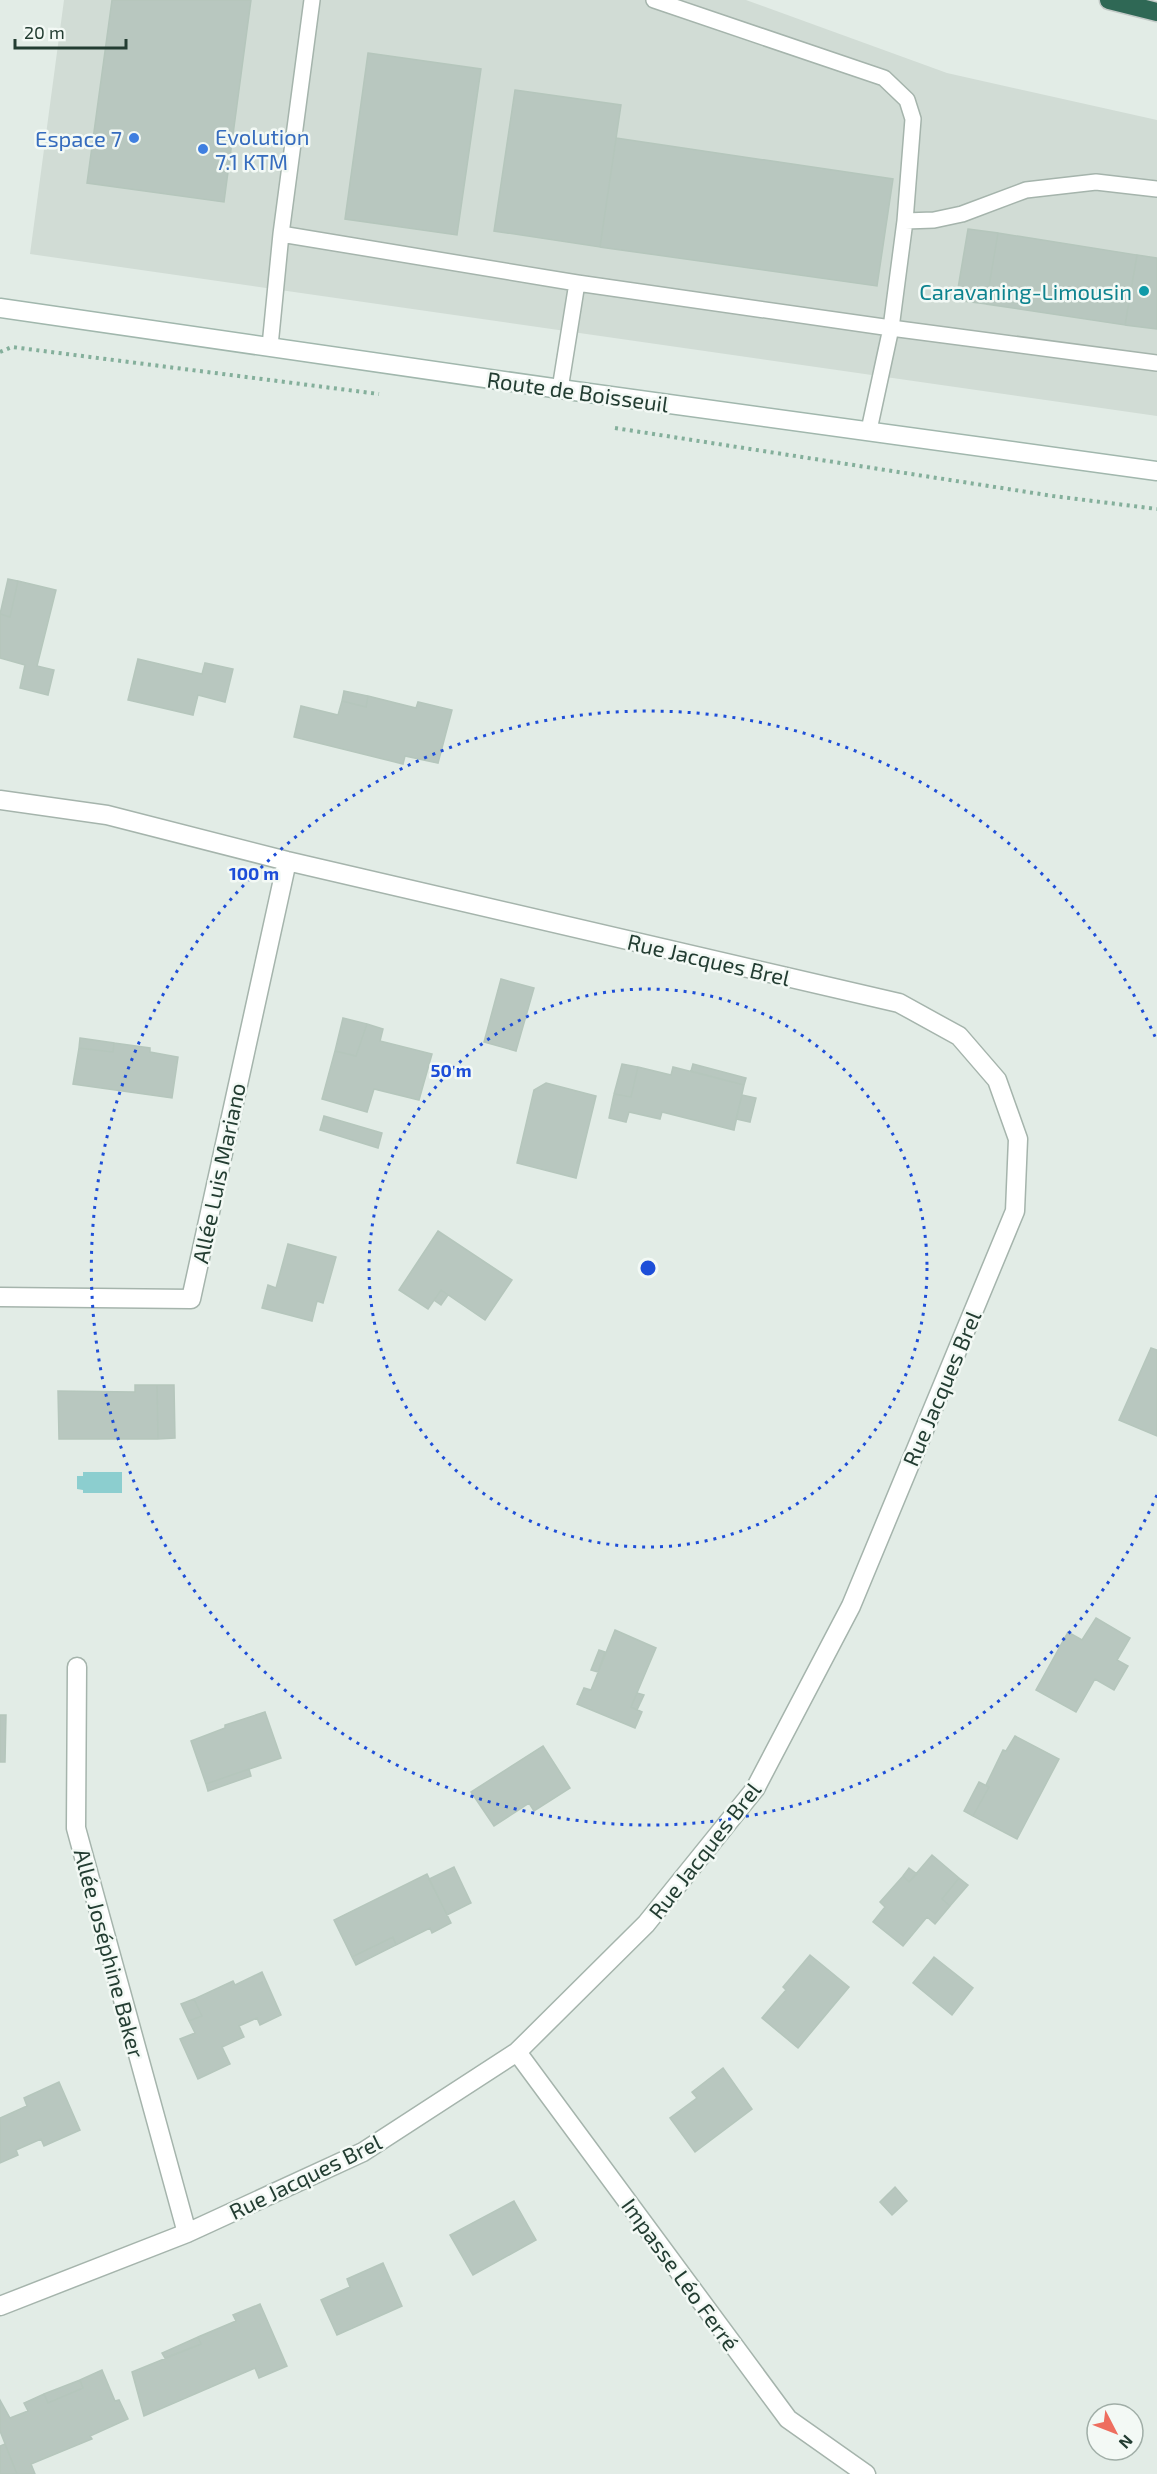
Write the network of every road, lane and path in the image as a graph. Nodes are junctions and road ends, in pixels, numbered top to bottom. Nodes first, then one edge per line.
1 (312, 0) edge
2 (654, 0) edge
3 (1109, 0) edge
4 (1157, 12) edge
5 (1157, 189) edge
6 (905, 221) junction
7 (281, 234) junction
8 (577, 283) junction
9 (0, 308) edge
10 (891, 328) junction
11 (270, 346) junction
12 (0, 352) edge
13 (1157, 363) edge
14 (560, 389) junction
15 (390, 396) dead end
16 (613, 428) dead end
17 (869, 430) junction
18 (1157, 471) edge
19 (1157, 509) edge
20 (0, 800) edge
21 (286, 861) junction
22 (0, 1298) edge
23 (77, 1667) dead end
24 (517, 2052) junction
25 (187, 2233) junction
26 (0, 2306) edge
27 (866, 2474) edge

1 - 7 lane
2 - 6 lane
3 - 4 highway
5 - 6 lane
6 - 10 lane
7 - 8 lane
7 - 11 lane
8 - 10 lane
8 - 14 lane
9 - 11 street, Route de Boisseuil
10 - 13 lane
10 - 17 lane
11 - 14 street, Route de Boisseuil
12 - 15 path
14 - 17 street, Route de Boisseuil
16 - 19 path
17 - 18 street, Route de Boisseuil
20 - 21 street, Rue Jacques Brel
21 - 22 street, Allée Luis Mariano
21 - 24 street, Rue Jacques Brel
23 - 25 street, Allée Joséphine Baker
24 - 25 street, Rue Jacques Brel
24 - 27 street, Impasse Léo Ferré
25 - 26 street, Rue Jacques Brel

